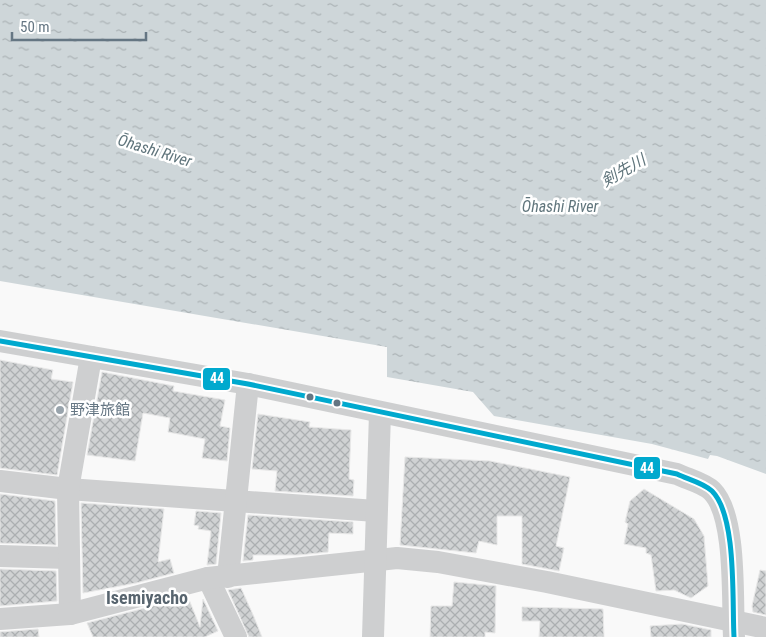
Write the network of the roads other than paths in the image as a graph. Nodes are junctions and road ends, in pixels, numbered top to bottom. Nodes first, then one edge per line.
1 (0, 341) edge
2 (91, 357) junction
3 (248, 384) junction
4 (380, 414) junction
5 (0, 481) edge
6 (68, 489) junction
7 (236, 502) junction
8 (376, 512) junction
9 (0, 556) edge
10 (68, 558) junction
11 (375, 560) junction
12 (218, 578) junction
13 (70, 614) junction
14 (0, 619) edge
15 (42, 627) edge
16 (766, 628) edge
17 (733, 629) edge
18 (236, 637) edge
19 (374, 637) edge

1 - 2 street
2 - 3 street
2 - 6 street
3 - 4 street
3 - 7 street
4 - 8 street
4 - 17 street
5 - 6 street
6 - 7 street
6 - 10 street
7 - 8 street
7 - 12 street
8 - 11 street
9 - 10 street
10 - 13 street
11 - 12 street
11 - 17 street
11 - 19 street
12 - 13 street
12 - 18 street
13 - 15 street
14 - 15 street
16 - 17 street

